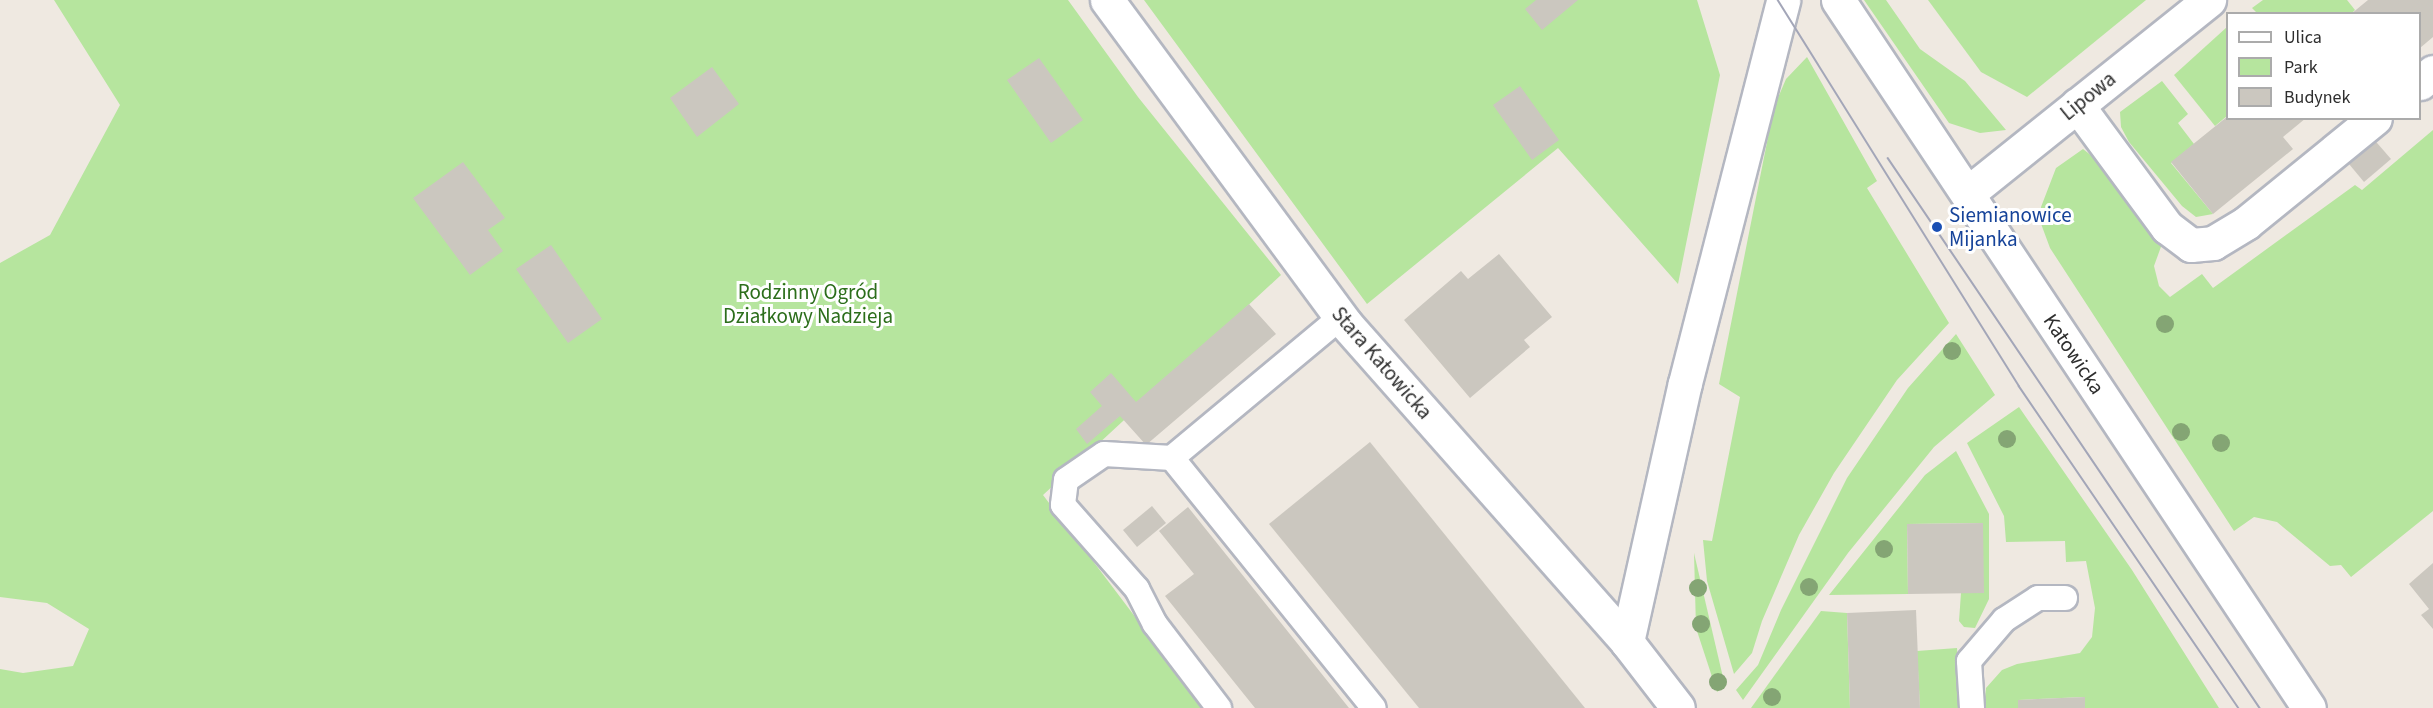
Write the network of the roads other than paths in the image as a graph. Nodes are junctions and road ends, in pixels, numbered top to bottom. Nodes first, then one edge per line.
1 (1107, 0) edge
2 (1783, 0) edge
3 (1838, 0) edge
4 (2209, 0) edge
5 (2433, 72) edge
6 (2421, 82) edge
7 (2077, 105) junction
8 (2373, 120) edge
9 (1968, 193) junction
10 (1341, 317) junction
11 (1172, 458) junction
12 (2066, 598) dead end
13 (1627, 642) junction
14 (1219, 708) edge
15 (1374, 708) edge
16 (1678, 708) edge
17 (1972, 708) edge
18 (2310, 708) edge

1 - 10 street, Stara Katowicka
2 - 13 street
3 - 9 street, Katowicka
4 - 7 street, Lipowa
5 - 6 street
7 - 8 street
7 - 9 street, Lipowa
9 - 18 street, Katowicka
10 - 11 lane
10 - 13 street, Stara Katowicka
11 - 14 lane
11 - 15 lane
12 - 17 lane
13 - 16 street, Stara Katowicka

